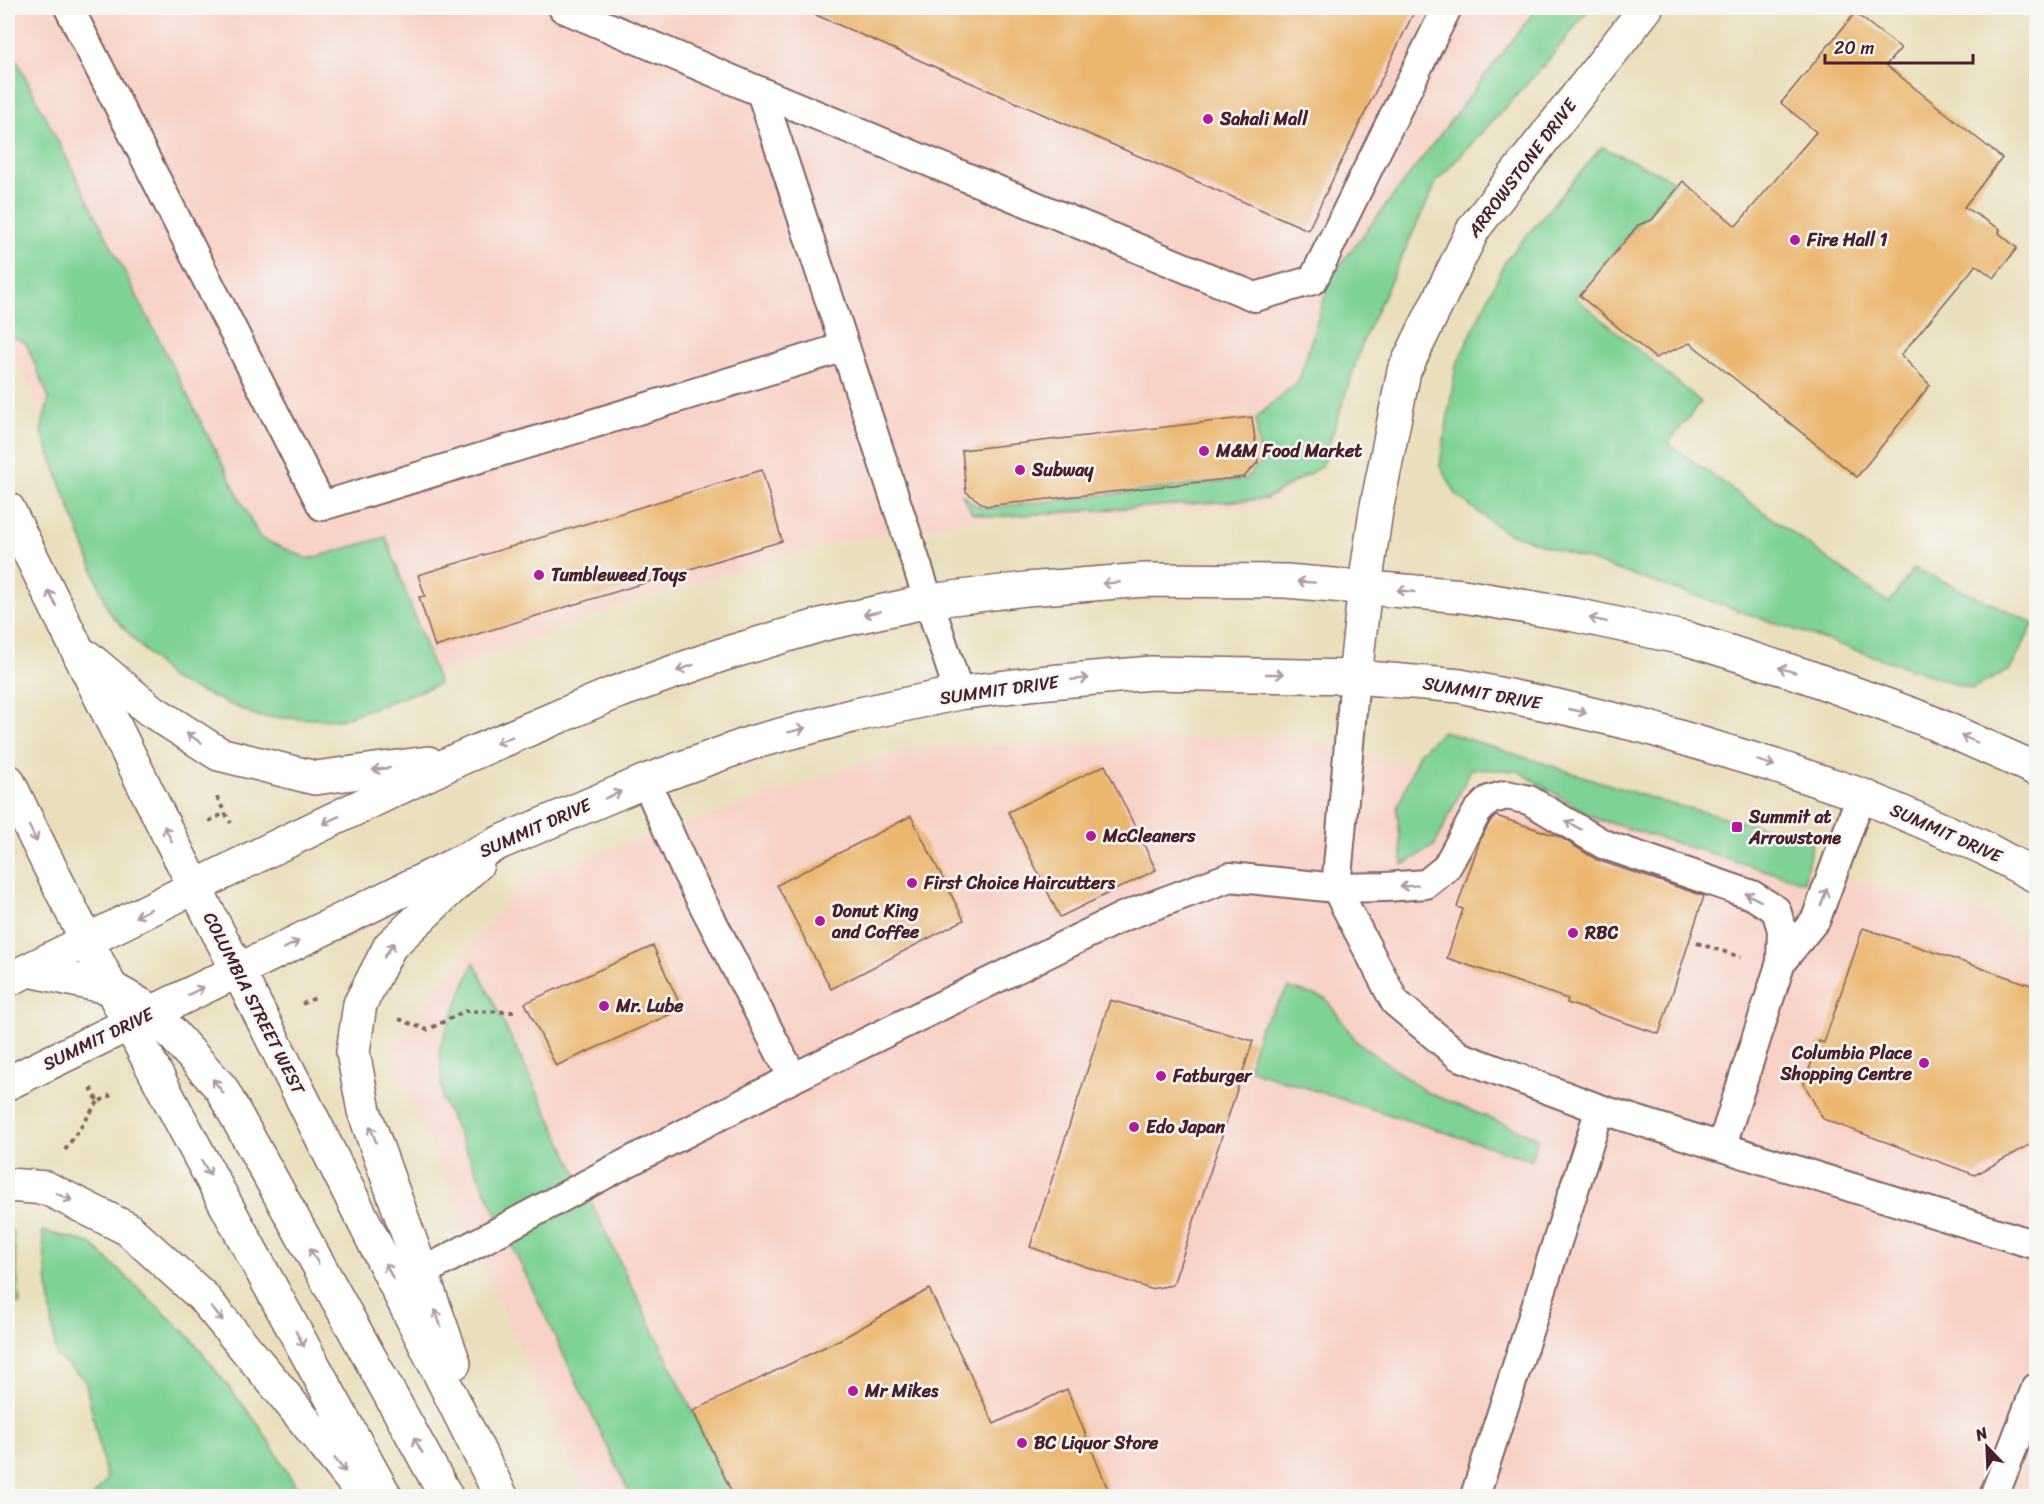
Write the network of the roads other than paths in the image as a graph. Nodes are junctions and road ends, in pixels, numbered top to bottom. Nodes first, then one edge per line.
1 (69, 8) edge
2 (563, 8) edge
3 (1447, 8) edge
4 (1646, 8) edge
5 (761, 92) junction
6 (845, 347) junction
7 (8, 509) edge
8 (1365, 586) junction
9 (929, 601) junction
10 (78, 650) junction
11 (1355, 677) junction
12 (959, 693) junction
13 (459, 759) junction
14 (2037, 769) edge
15 (8, 781) edge
16 (646, 781) junction
17 (1861, 795) junction
18 (501, 842) junction
19 (2037, 876) edge
20 (195, 886) junction
21 (1336, 888) junction
22 (87, 941) junction
23 (1781, 962) junction
24 (238, 970) junction
25 (18, 976) edge
26 (111, 988) junction
27 (141, 1018) junction
28 (793, 1078) junction
29 (8, 1083) edge
30 (1600, 1109) junction
31 (1722, 1145) junction
32 (8, 1185) edge
33 (2037, 1245) edge
34 (423, 1272) junction
35 (2037, 1388) edge
36 (500, 1494) edge
37 (365, 1497) edge
38 (385, 1497) edge
39 (446, 1497) edge
40 (1475, 1497) edge
41 (1994, 1497) edge

1 - 6 lane
2 - 5 lane
3 - 5 lane
4 - 8 main road, ARROWSTONE DRIVE
5 - 6 lane
6 - 9 lane
10 -> 7 main road, COLUMBIA STREET WEST
8 -> 9 main road
8 - 11 main road, ARROWSTONE DRIVE
14 -> 8 main road
9 - 12 lane
9 -> 13 main road
13 -> 10 main road
20 -> 10 main road, COLUMBIA STREET WEST
12 -> 11 main road, SUMMIT DRIVE
11 -> 17 main road, SUMMIT DRIVE
11 - 21 lane
16 -> 12 main road, SUMMIT DRIVE
13 -> 20 main road
15 -> 22 main road
18 -> 16 main road, SUMMIT DRIVE
16 - 28 lane
17 - 19 main road, SUMMIT DRIVE
23 -> 17 lane
24 -> 18 main road, SUMMIT DRIVE
34 -> 18 main road
20 -> 22 main road
20 - 24 main road, COLUMBIA STREET WEST
23 -> 21 lane
21 - 28 lane
21 - 30 lane
22 - 25 main road
22 - 26 main road
23 - 31 lane
27 -> 24 main road, SUMMIT DRIVE
36 -> 24 main road, COLUMBIA STREET WEST
25 - 26 main road
26 - 27 main road
27 - 29 main road, SUMMIT DRIVE
27 -> 38 main road
39 -> 27 main road
28 - 34 lane
30 - 31 lane
30 - 40 lane
31 - 33 lane
32 -> 37 main road
36 -> 34 main road
35 - 41 lane

